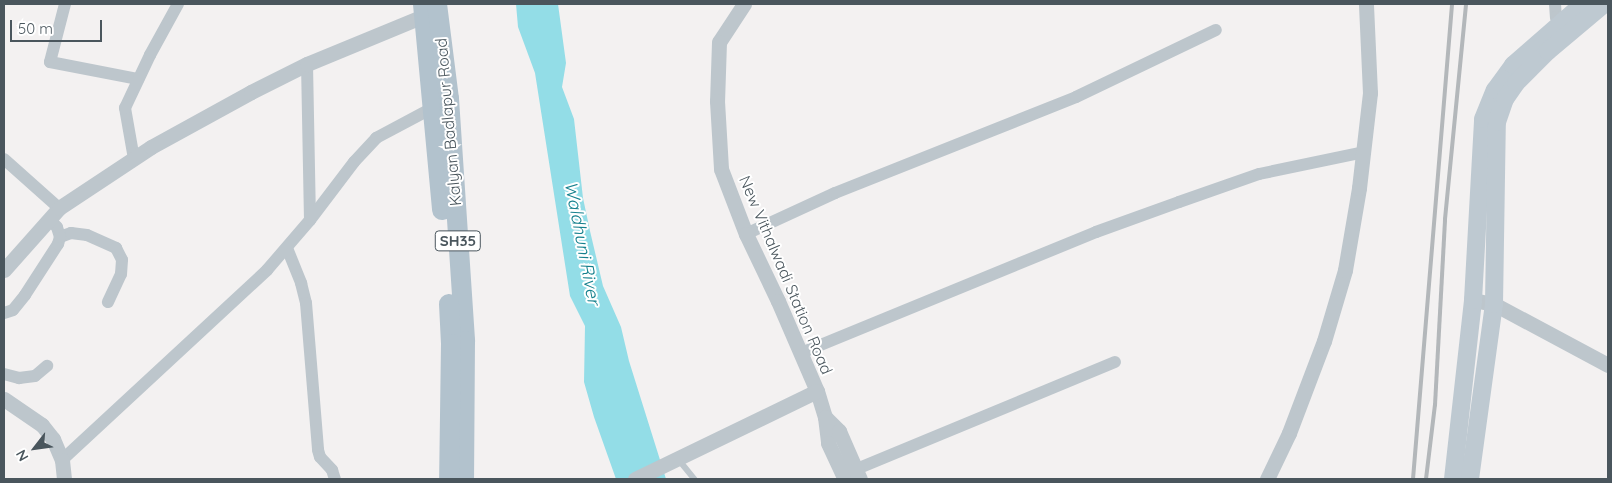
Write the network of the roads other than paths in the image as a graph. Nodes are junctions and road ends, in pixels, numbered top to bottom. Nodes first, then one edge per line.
1 (64, 4) edge
2 (178, 4) edge
3 (744, 4) edge
4 (1366, 4) edge
5 (1555, 4) edge
6 (1583, 4) edge
7 (1604, 4) edge
8 (431, 8) edge
9 (1216, 30) dead end
10 (1562, 32) junction
11 (307, 64) junction
12 (138, 79) junction
13 (442, 103) junction
14 (1364, 152) junction
15 (4, 159) edge
16 (134, 159) junction
17 (54, 213) junction
18 (310, 220) junction
19 (746, 234) junction
20 (60, 237) junction
21 (286, 248) junction
22 (4, 270) edge
23 (1474, 300) junction
24 (108, 302) dead end
25 (1494, 304) junction
26 (4, 313) edge
27 (801, 353) junction
28 (1115, 362) dead end
29 (1608, 365) edge
30 (48, 366) dead end
31 (4, 374) edge
32 (817, 391) junction
33 (4, 399) edge
34 (62, 460) junction
35 (674, 460) junction
36 (851, 476) edge
37 (64, 479) edge
38 (335, 479) edge
39 (449, 479) edge
40 (464, 479) edge
41 (635, 479) edge
42 (694, 479) edge
43 (1267, 479) edge
44 (1453, 479) edge
45 (1470, 479) edge

1 - 12 street
2 - 12 street
3 - 19 street, New Vithalwadi Station Road
4 - 14 street
5 - 10 street
6 - 10 main road
7 - 10 main road
8 - 11 street
8 - 13 main road, Kalyan Badlapur Road / SH35
9 - 19 street
10 - 23 main road
10 - 25 main road
11 - 16 street
11 - 18 street
12 - 16 street
13 - 18 street
13 - 39 main road, Kalyan Badlapur Road / SH35
13 - 40 main road, Kalyan Badlapur Road / SH35
14 - 27 street
14 - 43 street
15 - 17 street
16 - 17 street
17 - 20 street
17 - 22 street
18 - 21 street
19 - 27 street, New Vithalwadi Station Road
20 - 24 street
20 - 26 street
21 - 34 street
21 - 38 street
23 - 25 street
23 - 44 main road
25 - 29 street
25 - 45 main road
27 - 32 street, New Vithalwadi Station Road
28 - 36 street
30 - 31 street
32 - 35 street
32 - 36 street, New Vithalwadi Station Road
33 - 34 street
34 - 37 street
35 - 41 street
35 - 42 lane

